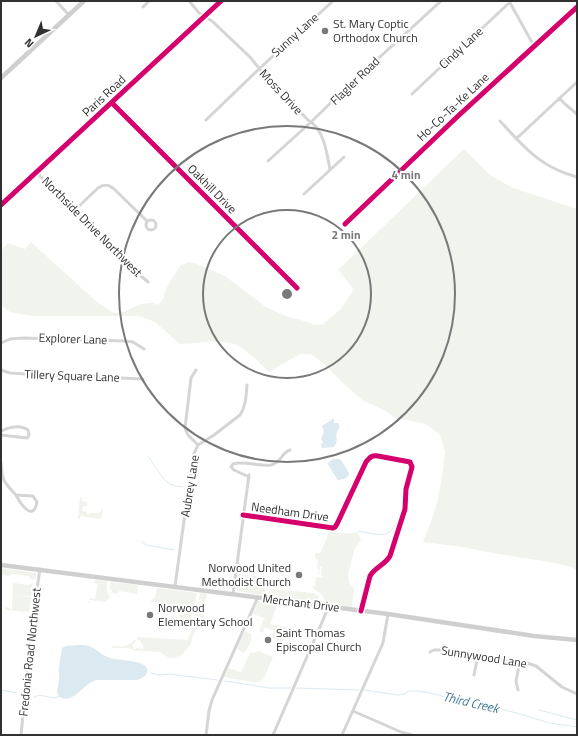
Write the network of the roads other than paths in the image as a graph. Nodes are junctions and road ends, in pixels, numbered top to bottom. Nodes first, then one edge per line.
1 (56, 1) edge
2 (84, 1) edge
3 (149, 1) edge
4 (189, 1) edge
5 (221, 1) edge
6 (333, 1) edge
7 (441, 1) edge
8 (509, 2) edge
9 (143, 7) dead end
10 (577, 7) edge
11 (69, 15) junction
12 (205, 16) junction
13 (534, 46) junction
14 (259, 69) junction
15 (1, 78) edge
16 (577, 82) edge
17 (412, 94) dead end
18 (559, 98) junction
19 (112, 103) junction
20 (577, 114) edge
21 (206, 120) dead end
22 (500, 121) dead end
23 (312, 122) junction
24 (516, 139) junction
25 (344, 157) dead end
26 (268, 161) dead end
27 (330, 170) junction
28 (36, 172) junction
29 (577, 177) edge
30 (304, 194) dead end
31 (1, 205) edge
32 (75, 210) junction
33 (147, 221) dead end
34 (345, 224) dead end
35 (148, 282) dead end
36 (297, 288) dead end
37 (1, 343) edge
38 (144, 348) dead end
39 (1, 370) edge
40 (196, 370) dead end
41 (143, 379) dead end
42 (247, 385) dead end
43 (1, 431) edge
44 (1, 435) edge
45 (198, 444) junction
46 (290, 450) dead end
47 (1, 463) edge
48 (16, 496) junction
49 (243, 515) junction
50 (1, 565) edge
51 (40, 569) junction
52 (175, 586) junction
53 (233, 594) junction
54 (258, 597) junction
55 (329, 606) junction
56 (361, 611) junction
57 (388, 614) junction
58 (577, 640) edge
59 (430, 652) dead end
60 (478, 655) junction
61 (520, 661) junction
62 (474, 675) dead end
63 (518, 690) dead end
64 (577, 694) edge
65 (353, 711) junction
66 (21, 735) edge
67 (206, 735) edge
68 (273, 735) edge
69 (342, 735) edge
70 (412, 735) edge

1 - 11 street
2 - 11 main road
3 - 9 street
4 - 12 street, Moss Drive
5 - 12 street, Paris Road
6 - 14 street, Sunny Lane
7 - 23 street, Flagler Road
8 - 13 street
8 - 17 street, Cindy Lane
10 - 13 street, Ho-Co-Ta-Ke Lane
11 - 15 main road
12 - 14 street, Moss Drive
12 - 19 street, Paris Road
13 - 34 street, Ho-Co-Ta-Ke Lane
14 - 21 street, Sunny Lane
14 - 23 street, Moss Drive
16 - 18 street
18 - 20 street
18 - 24 street
19 - 28 street, Paris Road
19 - 36 street, Oakhill Drive
22 - 24 street
23 - 26 street, Flagler Road
23 - 27 street, Moss Drive
24 - 29 street
25 - 27 street
27 - 30 street
28 - 31 street, Paris Road
28 - 32 street, Northside Drive Northwest
32 - 33 street
32 - 35 street, Northside Drive Northwest
37 - 38 street, Explorer Lane
39 - 41 street, Tillery Square Lane
40 - 45 street
42 - 45 street, Aubrey Lane
43 - 44 street
45 - 52 street, Aubrey Lane
46 - 49 street
47 - 48 street
48 - 48 street
49 - 53 street
49 - 56 street, Needham Drive
50 - 51 main road, Merchant Drive
51 - 52 main road, Merchant Drive
51 - 66 street, Fredonia Road Northwest
52 - 53 main road, Merchant Drive
53 - 54 main road, Merchant Drive
54 - 55 main road, Merchant Drive
54 - 67 street
55 - 56 main road, Merchant Drive
55 - 68 street
56 - 57 main road, Merchant Drive
57 - 58 main road, Merchant Drive
57 - 65 street
59 - 60 street, Sunnywood Lane
60 - 61 street, Sunnywood Lane
60 - 62 street
61 - 63 street
61 - 64 street, Sunnywood Lane
65 - 69 street
65 - 70 street

